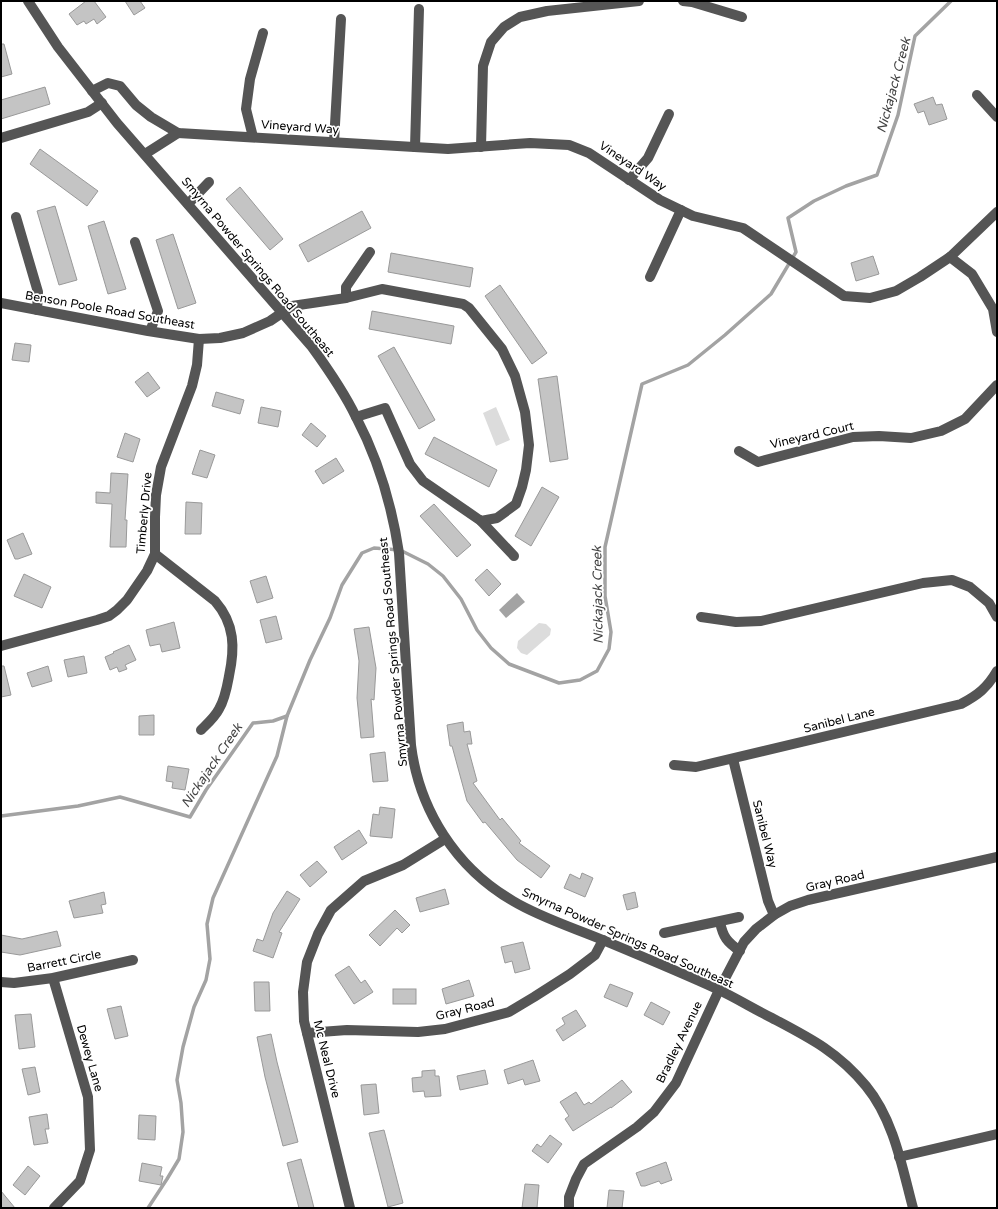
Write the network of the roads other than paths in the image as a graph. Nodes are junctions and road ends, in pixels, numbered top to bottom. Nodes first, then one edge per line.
1 (28, 1) edge
2 (639, 1) edge
3 (683, 1) edge
4 (419, 9) dead end
5 (742, 17) dead end
6 (341, 19) dead end
7 (263, 33) dead end
8 (92, 91) junction
9 (977, 95) dead end
10 (102, 103) junction
11 (669, 114) dead end
12 (997, 118) edge
13 (178, 133) junction
14 (253, 137) junction
15 (1, 138) edge
16 (334, 142) junction
17 (481, 146) junction
18 (415, 147) junction
19 (145, 154) junction
20 (630, 180) junction
21 (209, 182) dead end
22 (188, 204) junction
23 (681, 210) junction
24 (997, 212) edge
25 (16, 217) dead end
26 (135, 242) dead end
27 (370, 252) dead end
28 (950, 257) junction
29 (650, 277) dead end
30 (346, 298) junction
31 (1, 303) edge
32 (37, 310) junction
33 (282, 312) junction
34 (150, 332) junction
35 (997, 332) edge
36 (200, 338) junction
37 (997, 386) edge
38 (356, 417) junction
39 (739, 451) dead end
40 (481, 520) junction
41 (155, 554) junction
42 (514, 556) dead end
43 (701, 617) dead end
44 (997, 617) edge
45 (1, 646) edge
46 (997, 671) edge
47 (201, 730) dead end
48 (733, 759) junction
49 (674, 766) dead end
50 (445, 839) junction
51 (997, 857) edge
52 (774, 915) junction
53 (739, 917) dead end
54 (720, 922) junction
55 (664, 933) dead end
56 (603, 940) junction
57 (740, 951) junction
58 (133, 960) dead end
59 (52, 978) junction
60 (1, 982) edge
61 (719, 990) junction
62 (307, 1033) junction
63 (997, 1134) edge
64 (899, 1157) junction
65 (54, 1208) edge
66 (350, 1208) edge
67 (569, 1208) edge
68 (913, 1208) edge

1 - 8 street, Smyrna Powder Springs Road Southeast
2 - 17 street
3 - 5 street
4 - 18 street
6 - 16 street
7 - 14 street
8 - 10 street, Smyrna Powder Springs Road Southeast
8 - 13 street
9 - 12 street
10 - 15 street
10 - 19 street, Smyrna Powder Springs Road Southeast
11 - 20 street
13 - 14 street, Vineyard Way
13 - 19 street
14 - 16 street, Vineyard Way
16 - 18 street, Vineyard Way
17 - 18 street, Vineyard Way
17 - 20 street, Vineyard Way
19 - 22 street, Smyrna Powder Springs Road Southeast
20 - 23 street, Vineyard Way
21 - 22 street
22 - 33 street, Smyrna Powder Springs Road Southeast
23 - 28 street, Vineyard Way
23 - 29 street
24 - 28 street, Vineyard Way
25 - 32 street
26 - 34 street
27 - 30 street
28 - 35 street
30 - 33 street, Benson Poole Road Southeast
30 - 40 street, Benson Poole Road Southeast
31 - 32 street, Benson Poole Road Southeast
32 - 34 street, Benson Poole Road Southeast
33 - 36 street, Benson Poole Road Southeast
33 - 38 street, Smyrna Powder Springs Road Southeast
34 - 36 street, Benson Poole Road Southeast
36 - 41 street, Timberly Drive
37 - 39 street, Vineyard Court
38 - 40 street
38 - 50 street, Smyrna Powder Springs Road Southeast
40 - 42 street
41 - 45 street, Timberly Drive
41 - 47 street
43 - 44 street
46 - 48 street, Sanibel Lane
48 - 49 street, Sanibel Lane
48 - 52 street, Sanibel Way
50 - 56 street, Smyrna Powder Springs Road Southeast
50 - 62 street, Mc Neal Drive
51 - 52 street, Gray Road
52 - 57 street, Gray Road
53 - 54 street
54 - 55 street
54 - 57 street
56 - 61 street, Smyrna Powder Springs Road Southeast
56 - 62 street, Gray Road
57 - 61 street, Gray Road
58 - 59 street, Barrett Circle
59 - 60 street, Barrett Circle
59 - 65 street, Dewey Lane
61 - 64 street, Smyrna Powder Springs Road Southeast
61 - 67 street, Bradley Avenue
62 - 66 street, Mc Neal Drive
63 - 64 street
64 - 68 street, Smyrna Powder Springs Road Southeast

